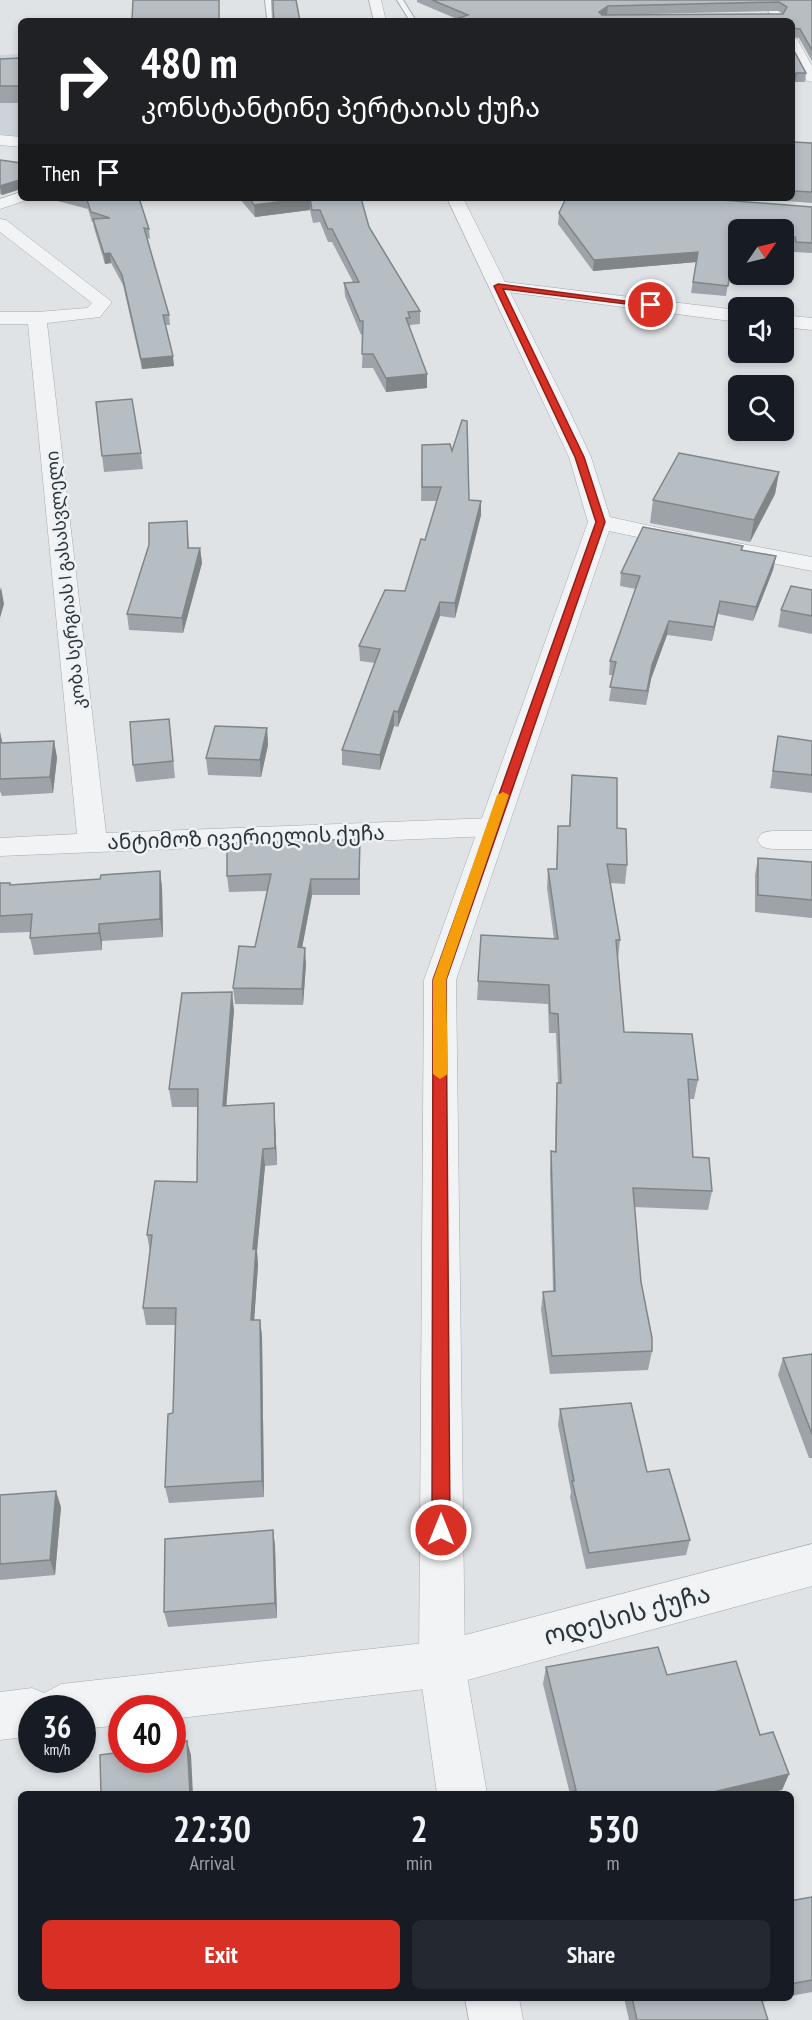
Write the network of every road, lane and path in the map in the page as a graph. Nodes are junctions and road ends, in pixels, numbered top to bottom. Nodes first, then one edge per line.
1 (268, 0) edge
2 (375, 0) edge
3 (400, 0) edge
4 (768, 0) edge
5 (270, 18) edge
6 (379, 18) edge
7 (411, 18) edge
8 (775, 18) edge
9 (795, 47) edge
10 (812, 78) edge
11 (0, 140) edge
12 (18, 142) edge
13 (18, 198) edge
14 (456, 201) edge
15 (0, 204) edge
16 (0, 224) edge
17 (498, 286) junction
18 (728, 314) edge
19 (0, 318) edge
20 (38, 318) junction
21 (794, 322) edge
22 (812, 324) edge
23 (600, 522) junction
24 (812, 564) edge
25 (492, 827) junction
26 (772, 840) dead end
27 (812, 840) edge
28 (92, 843) junction
29 (0, 848) edge
30 (812, 1565) edge
31 (442, 1664) junction
32 (96, 1704) edge
33 (18, 1714) edge
34 (0, 1716) edge
35 (462, 1791) edge
36 (493, 2001) edge
37 (496, 2020) edge

1 - 5 lane
2 - 6 street
3 - 7 lane
4 - 8 street
9 - 10 street
11 - 12 street
13 - 15 street
14 - 17 street
16 - 20 street
17 - 18 street
17 - 23 street
19 - 20 street
20 - 28 street, კობა სერგიას I გასასვლელი
21 - 22 street
23 - 24 street
23 - 25 street
25 - 28 street, ანტიმოზ ივერიელის ქუჩა
25 - 31 street
26 - 27 street
28 - 29 street, ანტიმოზ ივერიელის ქუჩა
30 - 31 street, ოდესის ქუჩა
31 - 32 street, ოდესის ქუჩა
31 - 35 street
33 - 34 street
36 - 37 street

